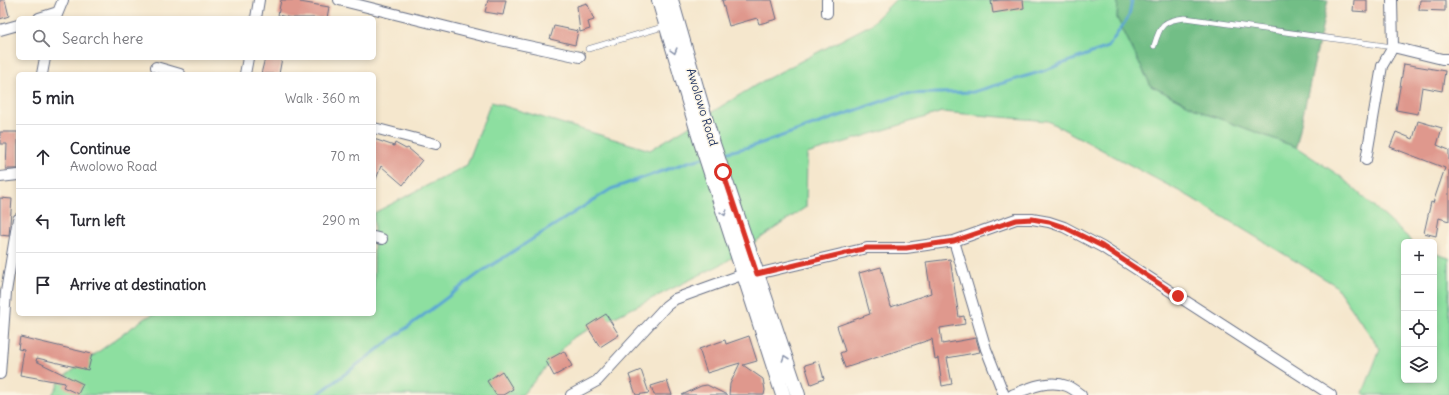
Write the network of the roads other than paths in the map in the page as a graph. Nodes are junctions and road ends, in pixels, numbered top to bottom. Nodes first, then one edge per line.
1 (63, 0) edge
2 (259, 0) edge
3 (339, 0) edge
4 (659, 0) edge
5 (670, 0) edge
6 (827, 0) edge
7 (1392, 0) edge
8 (827, 13) dead end
9 (57, 15) edge
10 (256, 16) edge
11 (16, 25) edge
12 (666, 26) junction
13 (0, 30) edge
14 (1154, 46) dead end
15 (1392, 47) junction
16 (588, 50) dead end
17 (580, 57) dead end
18 (1449, 59) edge
19 (45, 60) edge
20 (248, 60) edge
21 (156, 67) dead end
22 (42, 72) edge
23 (173, 72) edge
24 (245, 72) edge
25 (376, 129) edge
26 (705, 137) junction
27 (436, 144) dead end
28 (1366, 160) dead end
29 (16, 175) edge
30 (0, 177) edge
31 (16, 230) edge
32 (954, 241) junction
33 (750, 274) junction
34 (3, 293) edge
35 (0, 374) edge
36 (571, 395) edge
37 (783, 395) edge
38 (798, 395) edge
39 (1004, 395) edge
40 (1012, 395) edge
41 (1081, 395) edge
42 (1332, 395) edge

1 - 9 street
2 - 10 street
3 - 17 street
4 - 12 main road, Awolowo Road
5 - 26 main road, Awolowo Road
6 - 8 street
7 - 15 street
11 - 13 street
12 - 16 lane
12 -> 26 main road, Awolowo Road
14 - 15 lane
15 - 18 street
15 - 28 street
19 - 22 street
20 - 24 street
21 - 23 street
25 - 27 street
26 - 33 main road, Awolowo Road
29 - 30 street
31 - 34 street
32 - 33 street
32 - 39 street
32 - 42 street
33 - 36 street
33 - 37 main road, Awolowo Road
38 -> 33 main road, Awolowo Road
34 - 35 street
40 - 41 street

